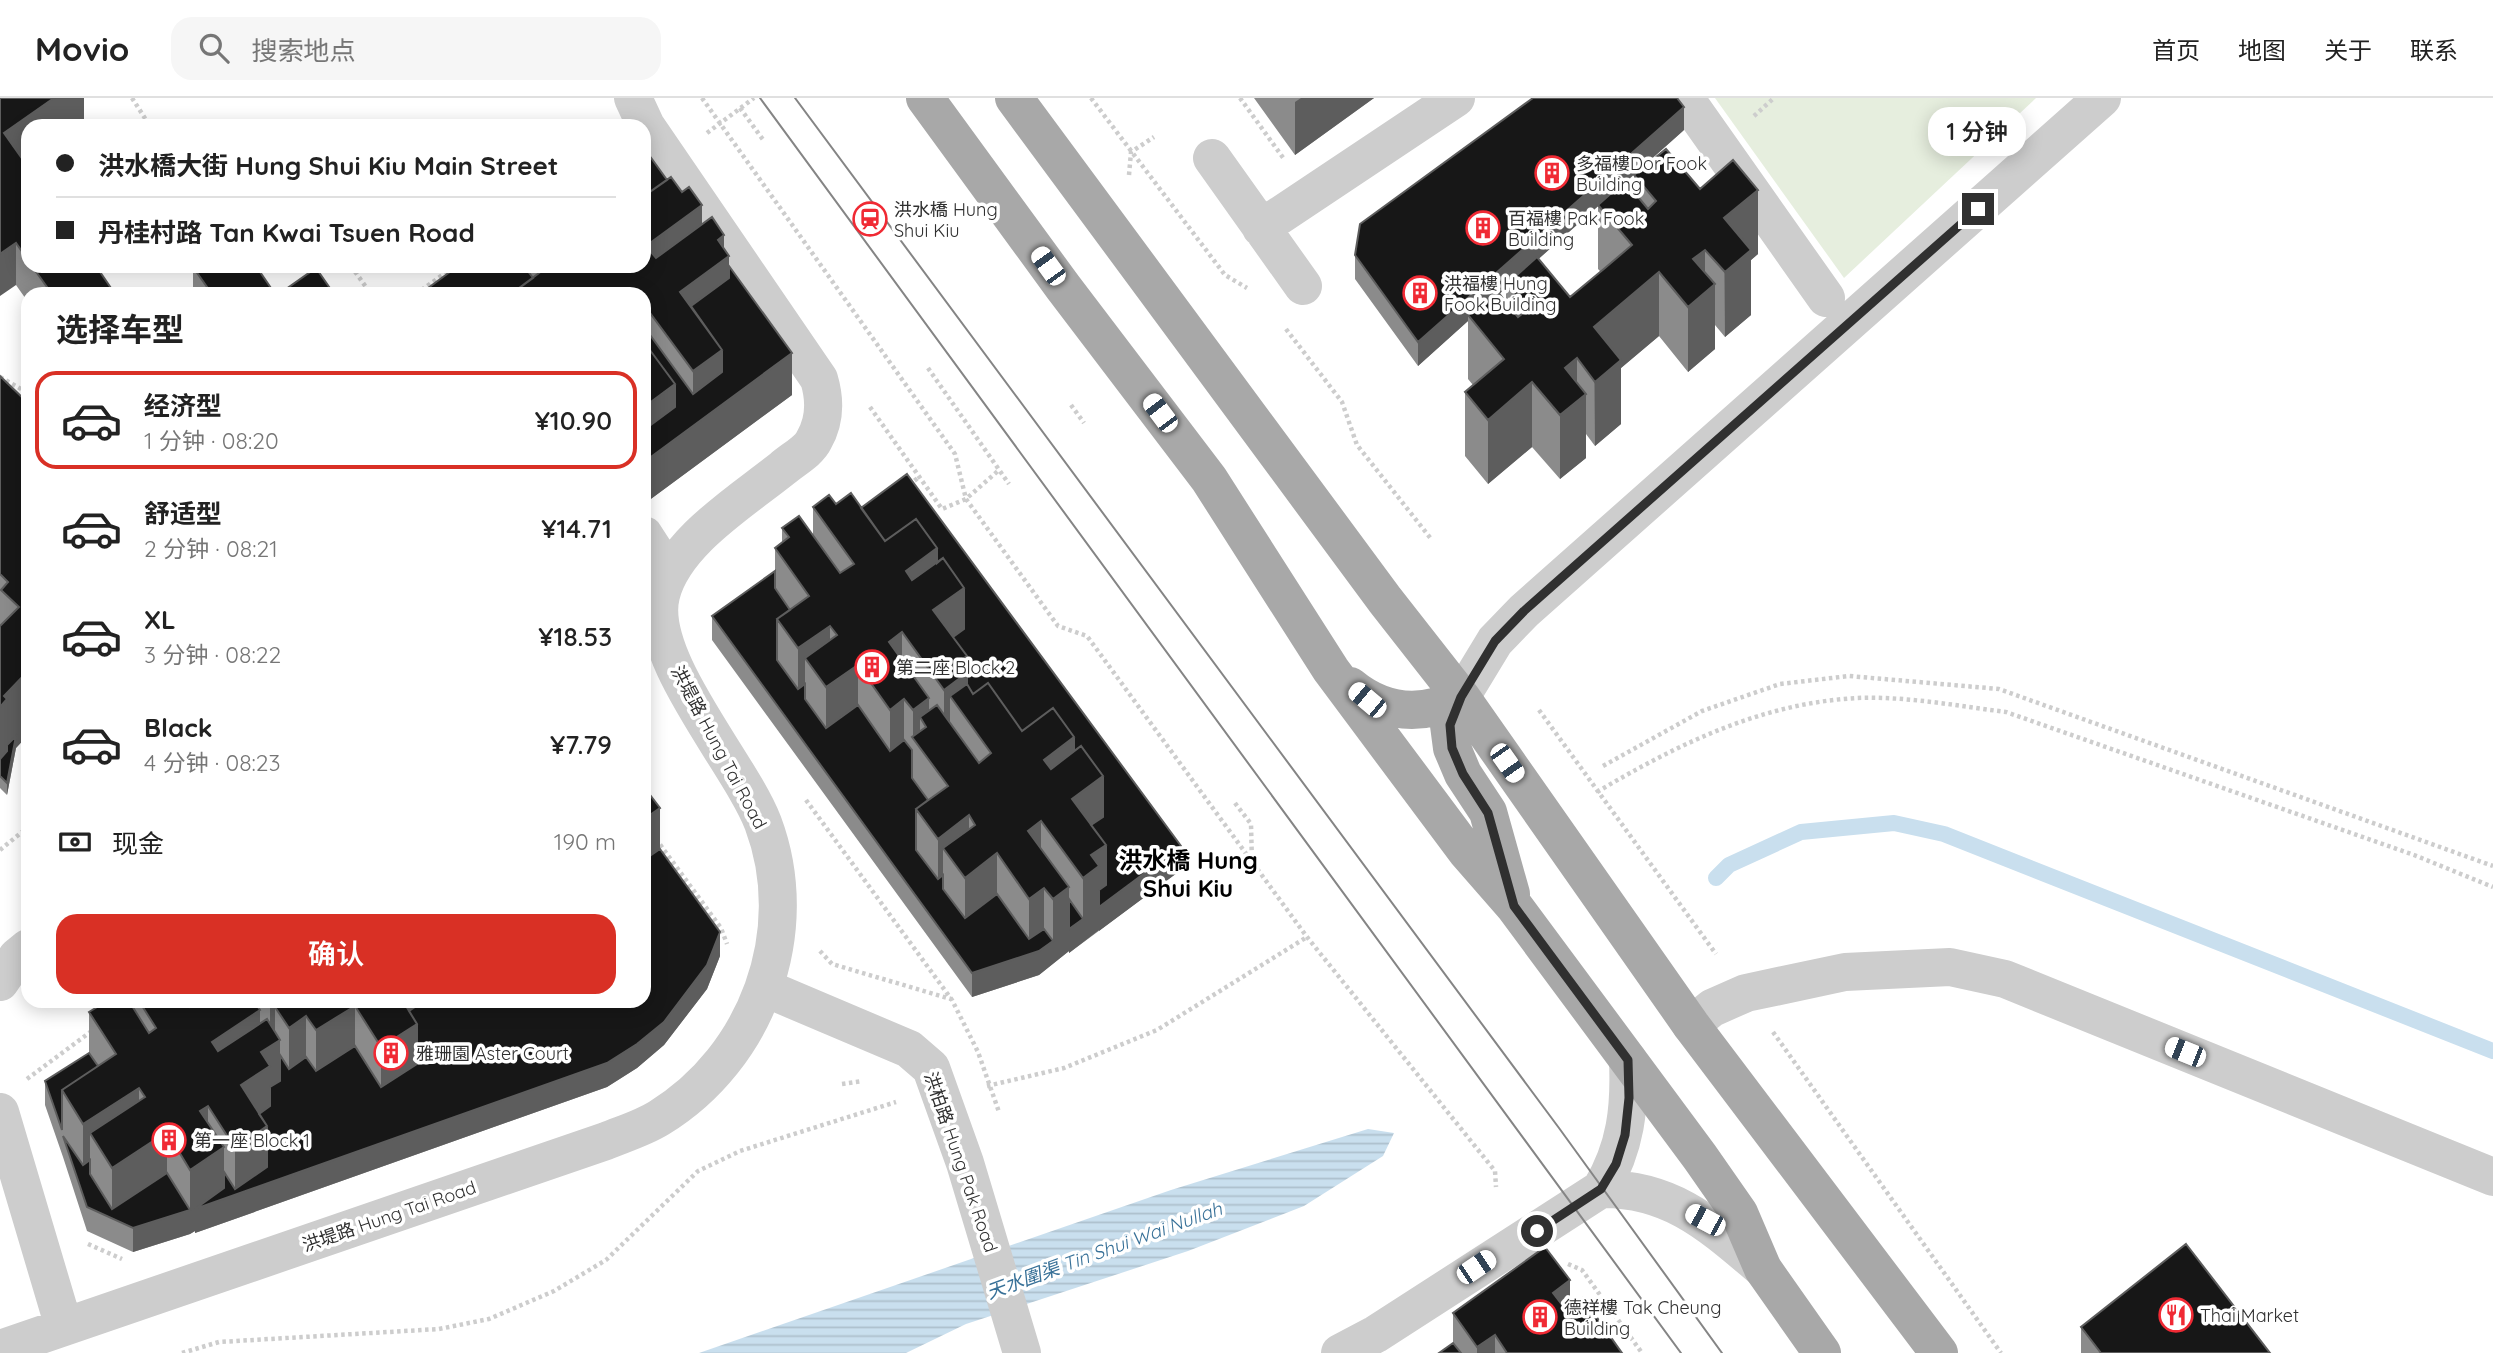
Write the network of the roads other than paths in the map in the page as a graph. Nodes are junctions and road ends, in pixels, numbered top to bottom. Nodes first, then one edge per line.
1 (633, 98) edge
2 (925, 98) edge
3 (1014, 98) edge
4 (1456, 98) edge
5 (1685, 98) edge
6 (2102, 98) edge
7 (643, 119) edge
8 (651, 133) edge
9 (1212, 158) dead end
10 (1261, 228) junction
11 (1303, 286) dead end
12 (1826, 298) dead end
13 (651, 546) edge
14 (667, 572) junction
15 (1331, 670) junction
16 (1461, 697) junction
17 (1514, 906) junction
18 (21, 954) edge
19 (0, 982) edge
20 (765, 988) junction
21 (1691, 1025) junction
22 (1628, 1060) junction
23 (15, 1102) edge
24 (2493, 1177) edge
25 (1601, 1189) junction
26 (1763, 1269) junction
27 (64, 1327) junction
28 (1383, 1343) edge
29 (0, 1349) edge
30 (1022, 1353) edge
31 (1340, 1353) edge
32 (1822, 1353) edge
33 (1939, 1353) edge

1 - 7 street, 洪堤路 Hung Tai Road
2 - 15 main road
3 - 16 main road
4 - 10 street
5 - 12 street
6 - 16 street
8 - 14 street, 洪堤路 Hung Tai Road
9 - 10 street
10 - 11 street
13 - 14 street
14 - 20 street, 洪堤路 Hung Tai Road
15 - 16 main road
15 - 17 main road
16 - 17 main road
16 - 21 main road
17 - 22 main road
18 - 19 street
20 - 27 street, 洪堤路 Hung Tai Road
20 - 30 street, 洪柏路 Hung Pak Road
21 - 24 street
21 - 33 main road
22 - 25 street
22 - 26 main road
23 - 27 street
25 - 26 street
25 - 28 street
26 - 32 main road
27 - 29 street, 洪堤路 Hung Tai Road
28 - 31 street

